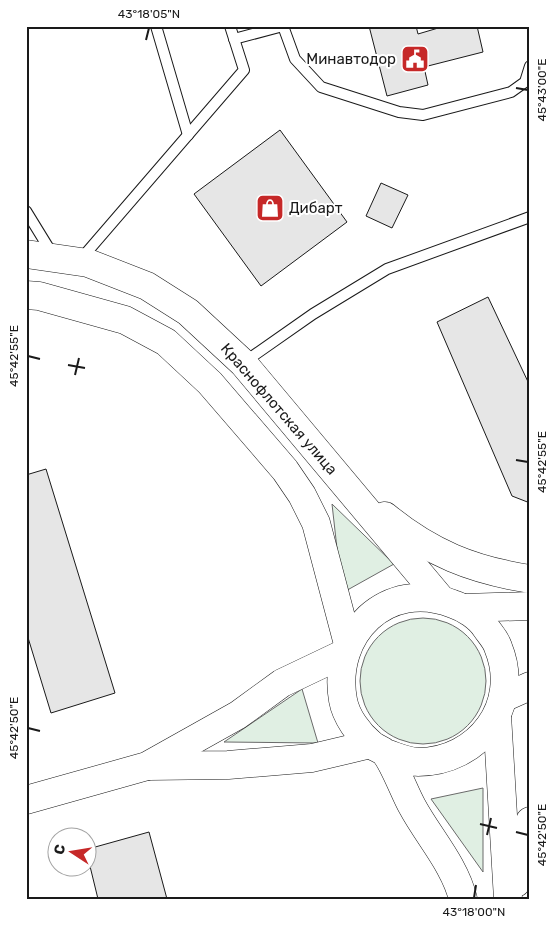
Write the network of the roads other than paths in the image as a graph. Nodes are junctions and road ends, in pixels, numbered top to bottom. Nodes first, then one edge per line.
1 (156, 26) edge
2 (230, 26) edge
3 (283, 26) edge
4 (234, 38) junction
5 (530, 66) edge
6 (188, 135) junction
7 (26, 211) edge
8 (530, 217) edge
9 (26, 254) edge
10 (66, 260) junction
11 (26, 295) edge
12 (242, 364) junction
13 (338, 476) junction
14 (530, 580) edge
15 (452, 603) junction
16 (530, 606) edge
17 (346, 649) junction
18 (530, 686) edge
19 (500, 706) junction
20 (378, 749) junction
21 (147, 766) junction
22 (26, 800) edge
23 (530, 821) edge
24 (463, 899) edge
25 (508, 899) edge
26 (513, 899) edge

1 - 6 lane
2 - 4 lane
3 - 4 lane
3 - 5 lane
4 - 6 lane
6 - 10 lane
7 - 10 lane
8 - 12 lane
9 - 10 main road, Краснофлотская улица
10 - 12 main road, Краснофлотская улица
11 - 17 main road
12 - 13 main road, Краснофлотская улица
13 - 14 main road
13 - 15 main road, Краснофлотская улица
15 - 16 main road
15 - 17 main road
15 - 19 main road
17 - 20 main road
17 - 21 main road
18 - 19 main road
19 - 20 main road
19 - 25 main road
20 - 21 main road
20 - 24 main road
21 - 22 main road
23 - 26 main road

